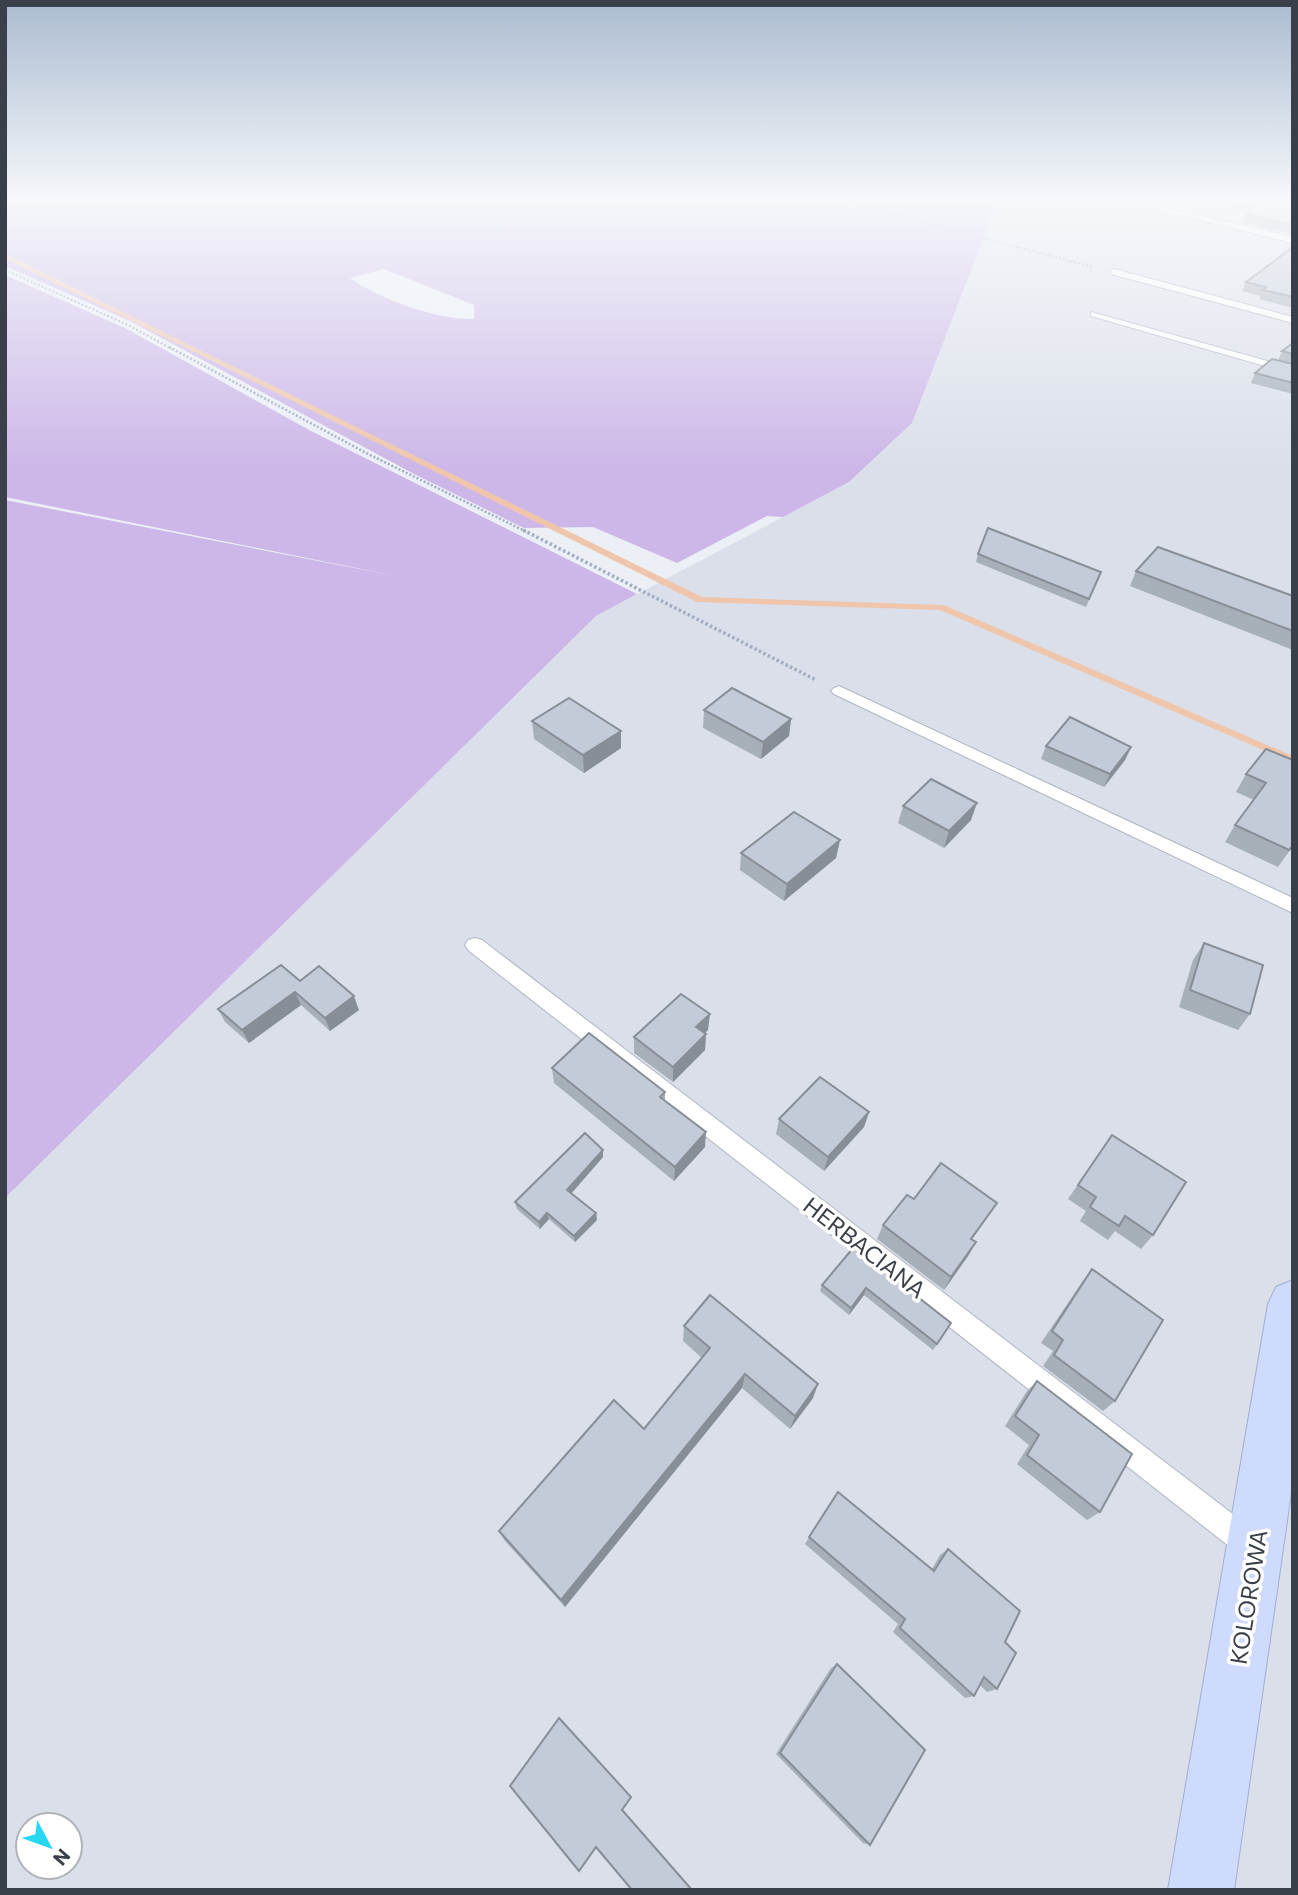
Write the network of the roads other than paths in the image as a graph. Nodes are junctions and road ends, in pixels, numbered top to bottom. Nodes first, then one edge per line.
1 (1186, 291) edge
2 (1094, 314) dead end
3 (1293, 320) edge
4 (1293, 370) edge
5 (839, 691) road end
6 (1293, 906) edge
7 (475, 945) dead end
8 (1293, 1304) edge
9 (1255, 1549) junction
10 (1201, 1890) edge

1 - 3 lane
2 - 4 lane
5 - 6 lane
7 - 9 lane, HERBACIANA
8 - 9 street, KOLOROWA
9 - 10 street, KOLOROWA

